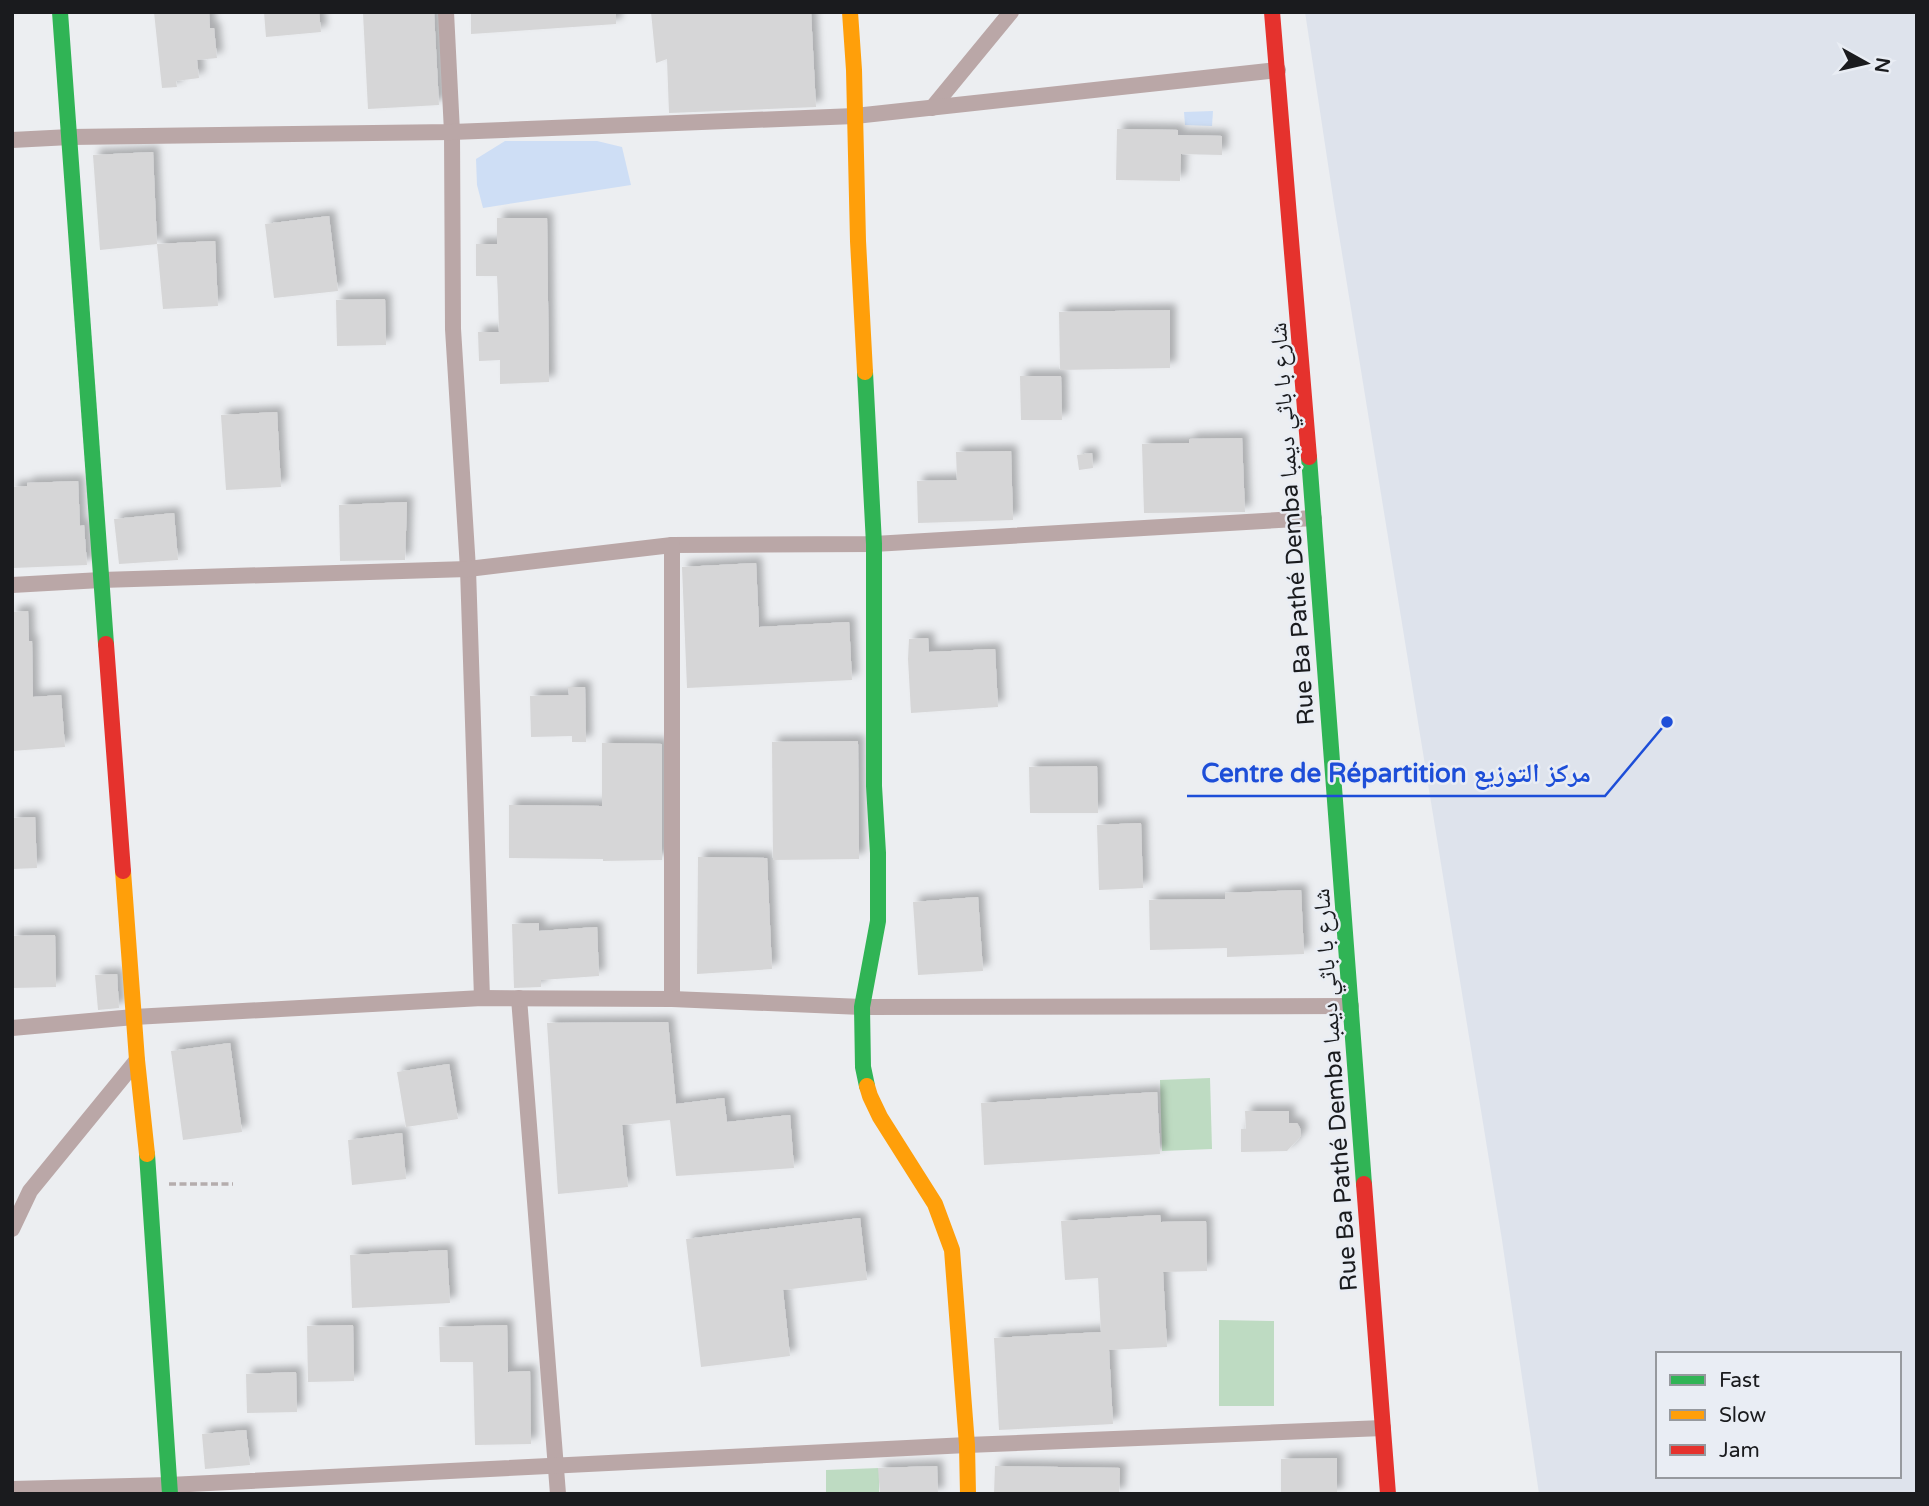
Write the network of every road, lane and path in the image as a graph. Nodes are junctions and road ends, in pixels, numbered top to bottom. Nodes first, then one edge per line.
1 (60, 12) edge
2 (446, 12) edge
3 (850, 12) edge
4 (1011, 12) edge
5 (1272, 12) edge
6 (1278, 70) junction
7 (932, 108) junction
8 (855, 116) junction
9 (452, 132) junction
10 (69, 137) junction
11 (12, 140) edge
12 (1314, 518) junction
13 (874, 544) junction
14 (672, 545) junction
15 (468, 569) junction
16 (101, 580) junction
17 (12, 585) edge
18 (482, 998) junction
19 (519, 998) junction
20 (671, 999) junction
21 (1351, 1006) junction
22 (862, 1007) junction
23 (134, 1017) junction
24 (12, 1028) edge
25 (137, 1060) junction
26 (150, 1184) junction
27 (233, 1184) dead end
28 (12, 1228) edge
29 (1383, 1428) junction
30 (967, 1444) junction
31 (556, 1465) junction
32 (12, 1489) edge
33 (169, 1489) edge
34 (558, 1494) edge
35 (968, 1494) edge
36 (1388, 1494) edge

1 - 10 street
2 - 9 street
3 - 8 street
4 - 7 street
5 - 6 street, Rue Ba Pathé Demba شارع با باثي ديمبا
6 - 7 street
6 - 12 street, Rue Ba Pathé Demba شارع با باثي ديمبا
7 - 8 street
8 - 9 street
8 - 13 street
9 - 10 street
9 - 15 street
10 - 11 street
10 - 16 street
12 - 13 street
12 - 21 street, Rue Ba Pathé Demba شارع با باثي ديمبا
13 - 14 street
13 - 22 street
14 - 15 street
14 - 20 street
15 - 16 street
15 - 18 street
16 - 17 street
16 - 23 street
18 - 19 street
18 - 23 street
19 - 20 street
19 - 31 street
20 - 22 street
21 - 22 street
21 - 29 street, Rue Ba Pathé Demba شارع با باثي ديمبا
22 - 30 street
23 - 24 street
23 - 25 street
25 - 26 street
25 - 28 street
26 - 27 path
26 - 33 street
29 - 30 street
29 - 36 street, Rue Ba Pathé Demba شارع با باثي ديمبا
30 - 31 street
30 - 35 street
31 - 33 street
31 - 34 street
32 - 33 street

